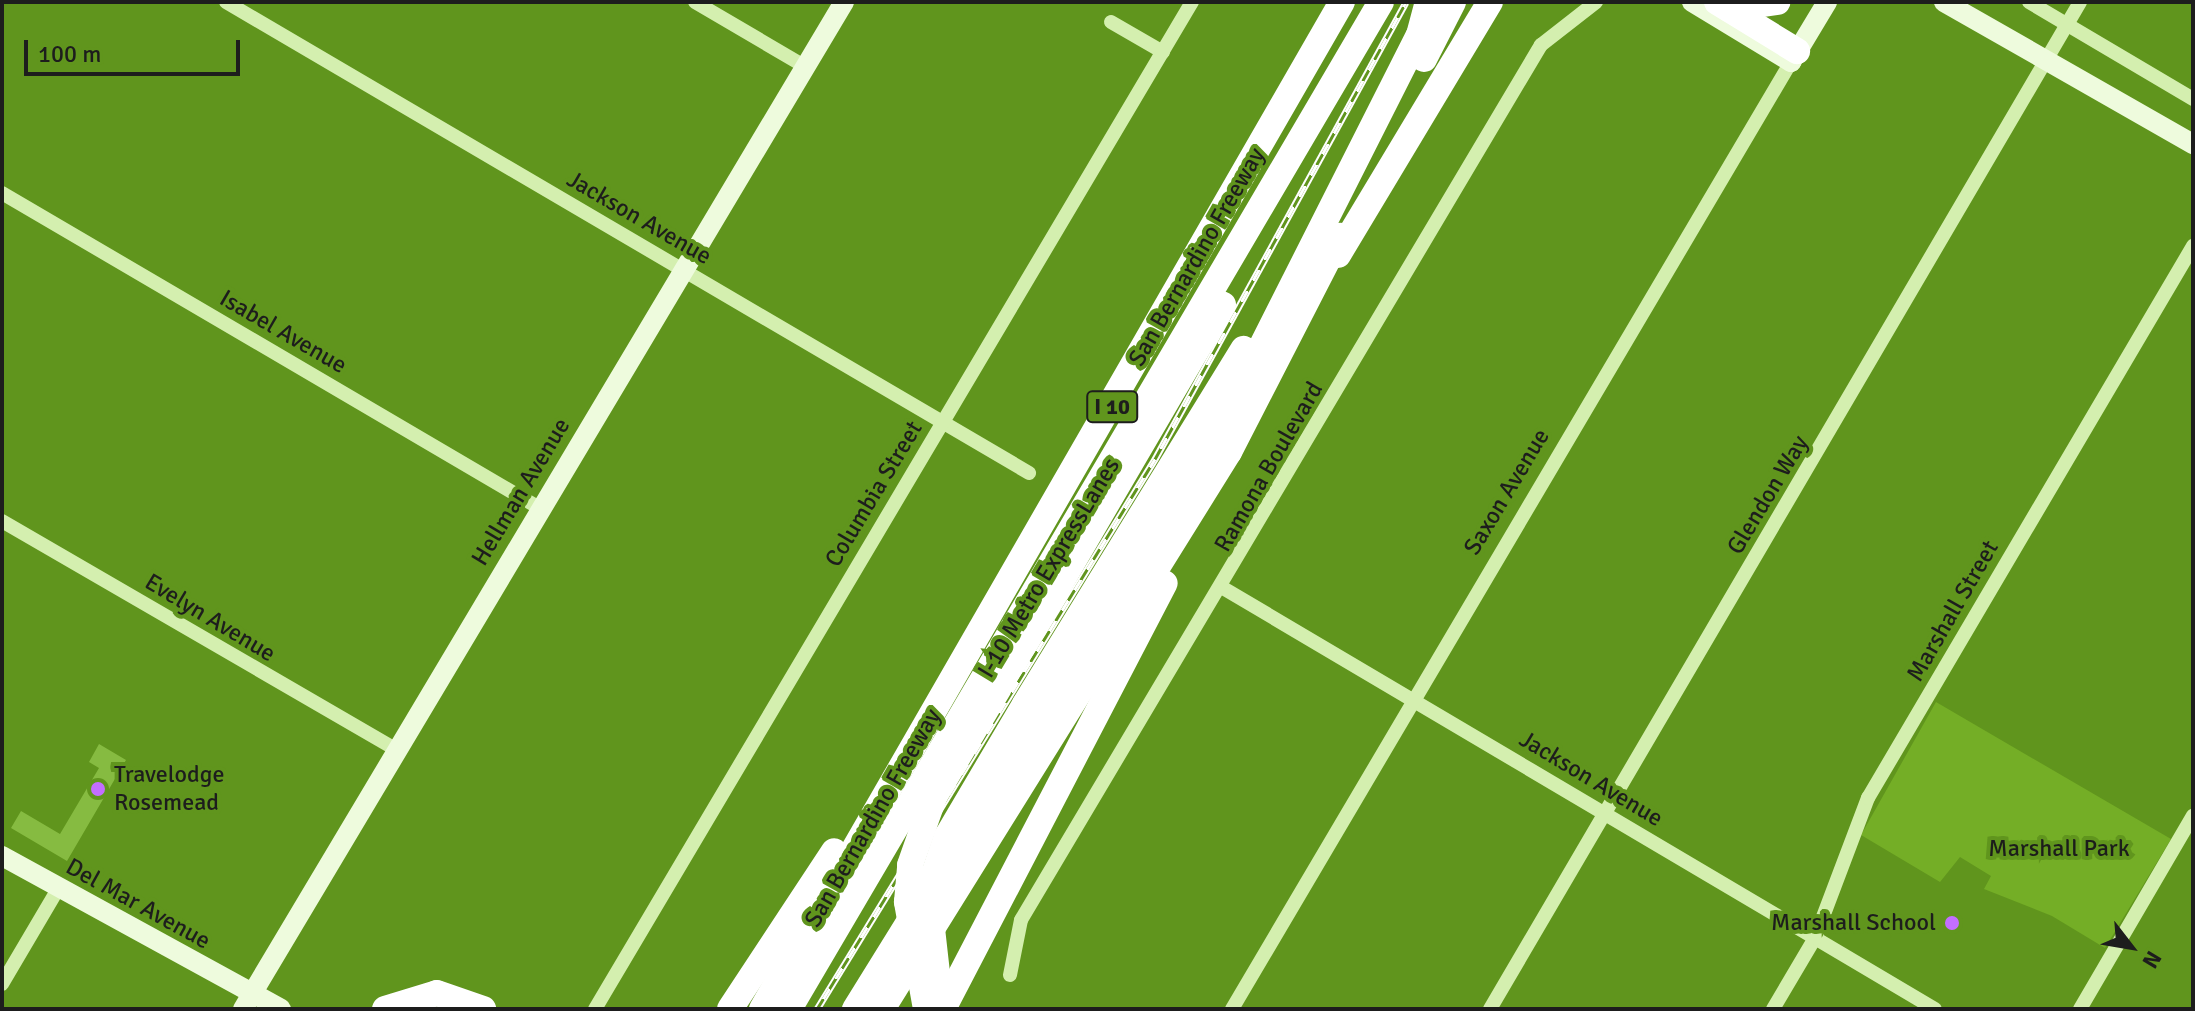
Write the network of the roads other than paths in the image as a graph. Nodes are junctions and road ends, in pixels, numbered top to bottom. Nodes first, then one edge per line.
1 (226, 2) edge
2 (695, 2) edge
3 (844, 2) edge
4 (1192, 2) edge
5 (1342, 2) edge
6 (1383, 2) edge
7 (1428, 2) edge
8 (1453, 2) edge
9 (1490, 2) edge
10 (1596, 2) edge
11 (1692, 2) edge
12 (1777, 2) edge
13 (1827, 2) edge
14 (1944, 2) edge
15 (2029, 2) edge
16 (2080, 2) edge
17 (1723, 6) edge
18 (1962, 6) edge
19 (1111, 22) dead end
20 (2067, 25) junction
21 (1163, 52) junction
22 (1794, 57) junction
23 (2051, 59) junction
24 (806, 67) junction
25 (2193, 99) edge
26 (2193, 144) edge
27 (2, 193) edge
28 (2193, 246) edge
29 (683, 269) junction
30 (1311, 299) junction
31 (944, 421) junction
32 (1229, 452) junction
33 (1029, 473) dead end
34 (541, 509) junction
35 (2, 521) edge
36 (1223, 588) junction
37 (1415, 701) junction
38 (398, 751) junction
39 (877, 810) junction
40 (1605, 814) junction
41 (2193, 816) edge
42 (2, 856) edge
43 (58, 889) junction
44 (1815, 938) junction
45 (1010, 975) dead end
46 (2, 984) edge
47 (251, 1005) edge
48 (281, 1009) edge
49 (385, 1009) edge
50 (440, 1009) edge
51 (447, 1009) edge
52 (483, 1009) edge
53 (595, 1009) edge
54 (730, 1009) edge
55 (762, 1009) edge
56 (789, 1009) edge
57 (855, 1009) edge
58 (882, 1009) edge
59 (926, 1009) edge
60 (944, 1009) edge
61 (1232, 1009) edge
62 (1490, 1009) edge
63 (1773, 1009) edge
64 (1935, 1009) edge
65 (2080, 1009) edge

1 - 29 street, Jackson Avenue
2 - 24 street
3 - 24 street, Hellman Avenue
4 - 21 street, Columbia Street
5 - 39 highway, San Bernardino Freeway / I 10
6 - 56 highway, I-10 Metro ExpressLanes
6 - 59 highway, bridge
7 - 57 highway
7 - 60 highway, bridge
8 - 30 highway
9 - 30 highway
10 - 36 street, Ramona Boulevard
11 - 22 street
12 - 17 highway
13 - 22 street, Saxon Avenue
14 - 18 street
15 - 20 street
16 - 20 street, Glendon Way
17 - 22 highway
18 - 23 street
19 - 21 street
20 - 23 street, Glendon Way
20 - 25 street
21 - 31 street, Columbia Street
22 - 37 street, Saxon Avenue
23 - 26 street
23 - 40 street, Glendon Way
24 - 29 street, Hellman Avenue
27 - 34 street, Isabel Avenue
28 - 44 street, Marshall Street
29 - 31 street, Jackson Avenue
29 - 34 street, Hellman Avenue
30 - 32 highway
31 - 33 street, Jackson Avenue
31 - 53 street, Columbia Street
32 - 58 highway
32 - 60 highway
34 - 38 street, Hellman Avenue
35 - 38 street, Evelyn Avenue
36 - 37 street, Jackson Avenue
36 - 45 street, Ramona Boulevard
37 - 40 street, Jackson Avenue
37 - 61 street, Saxon Avenue
38 - 47 street, Hellman Avenue
39 - 54 highway
39 - 55 highway, San Bernardino Freeway / I 10
40 - 44 street, Jackson Avenue
40 - 62 street, Glendon Way
41 - 65 street
42 - 43 street, Del Mar Avenue
43 - 46 street
43 - 47 street, Del Mar Avenue
44 - 63 street, Marshall Street
44 - 64 street, Jackson Avenue
47 - 48 street, Del Mar Avenue
49 - 52 highway
50 - 51 highway

